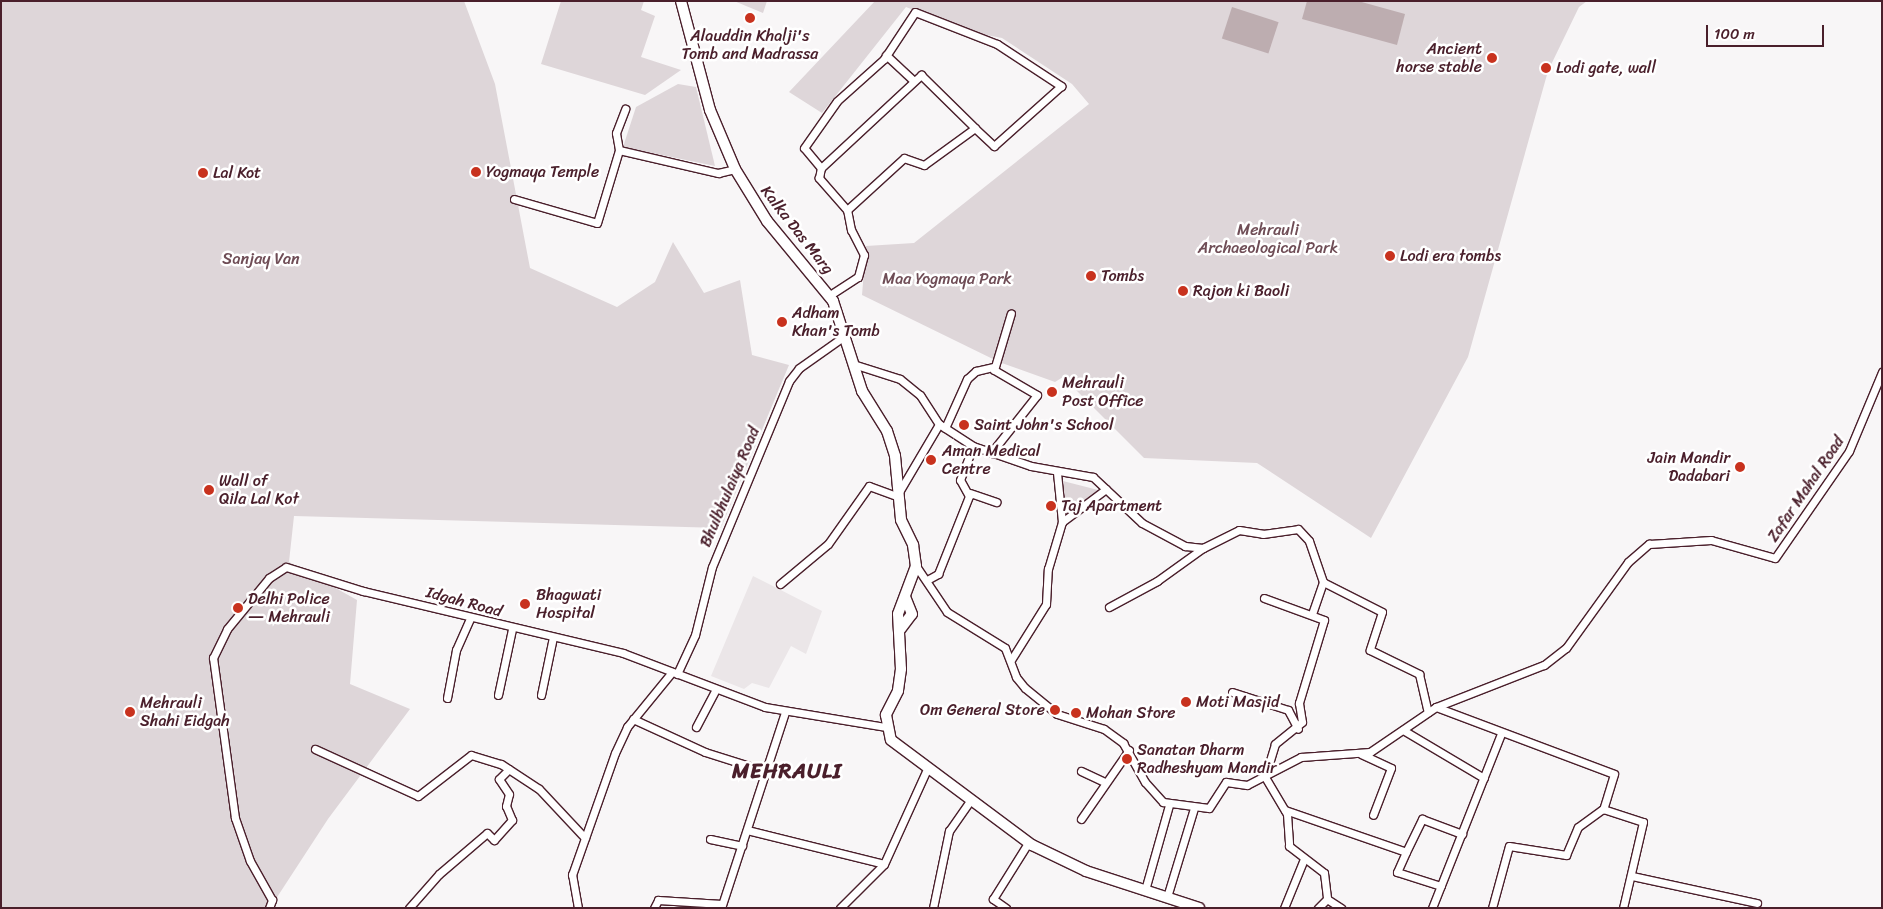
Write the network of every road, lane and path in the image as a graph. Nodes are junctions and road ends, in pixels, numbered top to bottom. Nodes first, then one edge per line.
1 (681, 1) edge
2 (886, 55) junction
3 (913, 80) junction
4 (626, 109) dead end
5 (975, 128) junction
6 (619, 150) junction
7 (821, 168) junction
8 (735, 169) junction
9 (514, 199) dead end
10 (847, 210) junction
11 (830, 296) junction
12 (1011, 313) dead end
13 (846, 335) junction
14 (853, 364) junction
15 (994, 367) junction
16 (1882, 372) edge
17 (942, 426) junction
18 (973, 446) junction
19 (991, 453) junction
20 (1057, 473) junction
21 (1106, 489) junction
22 (970, 493) junction
23 (899, 494) junction
24 (996, 502) dead end
25 (1062, 522) junction
26 (1203, 548) junction
27 (916, 566) junction
28 (927, 580) junction
29 (1323, 582) junction
30 (780, 584) dead end
31 (1264, 598) dead end
32 (1109, 607) dead end
33 (1312, 614) junction
34 (470, 618) junction
35 (512, 629) junction
36 (553, 637) junction
37 (1012, 660) junction
38 (674, 673) junction
39 (716, 689) junction
40 (1232, 692) dead end
41 (498, 695) dead end
42 (541, 695) dead end
43 (446, 698) dead end
44 (1436, 707) junction
45 (785, 712) junction
46 (1428, 712) junction
47 (633, 719) junction
48 (696, 727) dead end
49 (886, 727) junction
50 (1298, 729) junction
51 (1403, 730) junction
52 (1501, 734) junction
53 (315, 749) dead end
54 (1129, 750) junction
55 (1360, 754) junction
56 (509, 769) junction
57 (927, 769) junction
58 (1082, 771) dead end
59 (768, 772) junction
60 (1265, 776) junction
61 (1484, 778) junction
62 (1105, 782) junction
63 (969, 802) junction
64 (1169, 805) junction
65 (1194, 808) junction
66 (1603, 809) junction
67 (1285, 810) junction
68 (1373, 815) dead end
69 (1081, 819) dead end
70 (747, 830) junction
71 (1462, 834) junction
72 (584, 838) junction
73 (710, 839) dead end
74 (1028, 843) junction
75 (742, 846) junction
76 (1406, 852) junction
77 (1304, 859) junction
78 (884, 864) junction
79 (1632, 876) junction
80 (1441, 886) junction
81 (1144, 890) junction
82 (1167, 897) junction
83 (1327, 899) junction
84 (1757, 902) edge
85 (722, 906) edge
86 (269, 908) edge
87 (409, 908) edge
88 (578, 908) edge
89 (654, 908) edge
90 (840, 908) edge
91 (933, 908) edge
92 (1006, 908) edge
93 (1199, 908) edge
94 (1284, 908) edge
95 (1318, 908) edge
96 (1341, 908) edge
97 (1432, 908) edge
98 (1492, 908) edge
99 (1622, 908) edge

1 - 8 street, Kalka Das Marg
2 - 3 street
2 - 5 street
2 - 7 street
3 - 5 street
3 - 7 street
4 - 6 street
5 - 10 street
6 - 8 street
6 - 9 street
7 - 10 street
8 - 11 street, Kalka Das Marg
10 - 11 street
11 - 13 street, Kalka Das Marg
12 - 15 street
13 - 14 street
13 - 38 street, Bhulbhulaiya Road
14 - 17 street
14 - 23 street
15 - 17 street
15 - 19 street
16 - 44 street, Zafar Mahal Road
17 - 18 street
17 - 23 street
18 - 19 street
18 - 22 street
19 - 20 street
20 - 21 street
20 - 25 street
21 - 25 street
21 - 26 street
22 - 24 street
22 - 28 street
23 - 27 street
23 - 30 street
25 - 37 street
26 - 29 street
26 - 32 street
27 - 28 street
27 - 49 street
28 - 37 street
29 - 33 street
29 - 46 street
31 - 33 street
33 - 50 street
34 - 35 street, Idgah Road
34 - 43 street
34 - 86 street, Idgah Road
35 - 36 street, Idgah Road
35 - 41 street
36 - 38 street, Idgah Road
36 - 42 street
37 - 54 street
38 - 39 street, Idgah Road
38 - 47 street, Bhulbhulaiya Road
39 - 45 street, Idgah Road
39 - 48 street
40 - 50 street
44 - 46 street, Zafar Mahal Road
44 - 52 street
45 - 49 street, Idgah Road
45 - 59 street
46 - 51 street, Zafar Mahal Road
47 - 59 street
47 - 72 street, Bhulbhulaiya Road
49 - 57 street
50 - 60 street
51 - 55 street, Zafar Mahal Road
51 - 61 street
52 - 61 street
52 - 66 street
53 - 56 street
54 - 62 street
54 - 64 street
55 - 60 street, Zafar Mahal Road
55 - 68 street
56 - 72 street
56 - 87 street
57 - 63 street
57 - 78 street
58 - 62 street
59 - 70 street
60 - 65 street, Zafar Mahal Road
60 - 67 street
61 - 71 street
62 - 69 street
63 - 74 street
63 - 91 street
64 - 65 street
64 - 81 street
65 - 82 street
66 - 79 street
66 - 98 street
67 - 76 street
67 - 77 street
70 - 75 street
70 - 78 street
71 - 76 street
71 - 80 street
72 - 88 street, Bhulbhulaiya Road
73 - 75 street
74 - 81 street
74 - 92 street
75 - 85 street
76 - 80 street
77 - 83 street
77 - 94 street
78 - 90 street
79 - 84 street
79 - 99 street
80 - 97 street
81 - 82 street
82 - 93 street
83 - 95 street
83 - 96 street
85 - 89 street

